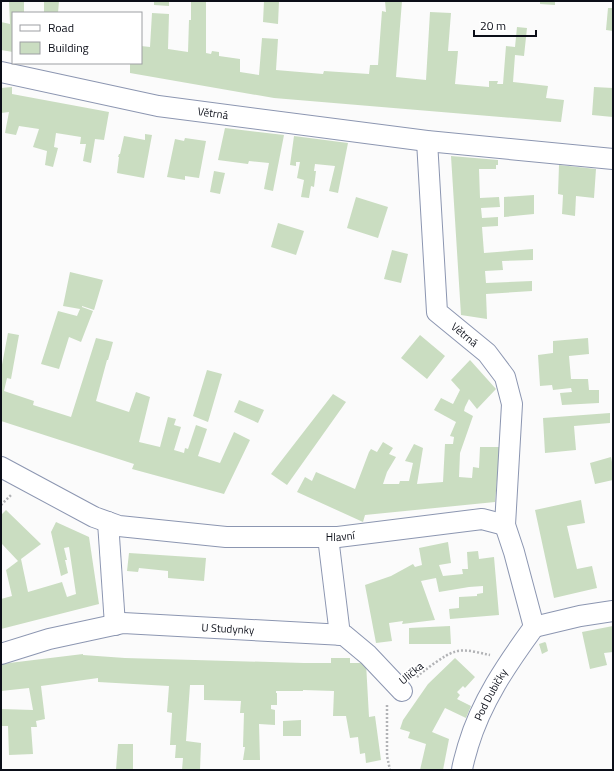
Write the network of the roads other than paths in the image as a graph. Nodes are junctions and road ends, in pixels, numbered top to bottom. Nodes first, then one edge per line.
1 (1, 72) edge
2 (427, 141) junction
3 (613, 159) edge
4 (1, 467) edge
5 (108, 522) junction
6 (505, 525) junction
7 (328, 537) junction
8 (613, 611) edge
9 (115, 625) junction
10 (534, 627) junction
11 (340, 635) junction
12 (1, 654) edge
13 (402, 691) road end
14 (462, 770) edge

1 - 2 street, Větrná
2 - 3 street, Větrná
2 - 6 street, Větrná
4 - 5 street, Hlavní
5 - 7 street, Hlavní
5 - 9 street
6 - 7 street, Hlavní
6 - 10 street
7 - 11 street
8 - 10 street
9 - 11 street, U Studynky
9 - 12 street, U Studynky
10 - 14 street, Pod Dubičky
11 - 13 street, U Studynky

